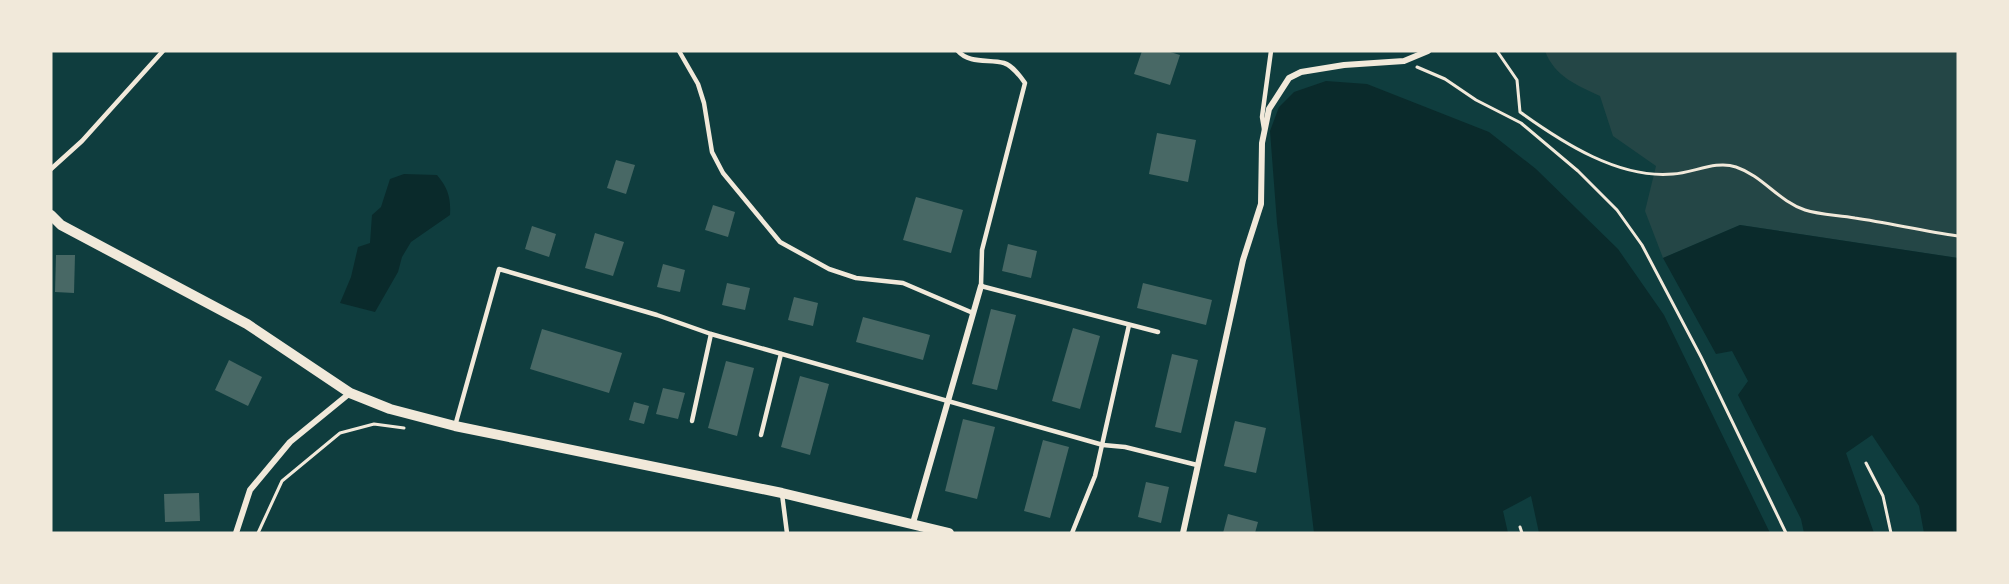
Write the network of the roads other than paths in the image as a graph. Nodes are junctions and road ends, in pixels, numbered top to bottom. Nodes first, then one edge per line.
1 (163, 51) edge
2 (679, 51) edge
3 (957, 51) edge
4 (1271, 51) edge
5 (1428, 51) edge
6 (1264, 129) junction
7 (51, 169) edge
8 (51, 215) edge
9 (981, 286) junction
10 (973, 313) junction
11 (1130, 325) junction
12 (1158, 332) dead end
13 (711, 334) junction
14 (781, 354) junction
15 (350, 393) junction
16 (947, 402) junction
17 (692, 421) dead end
18 (454, 426) junction
19 (761, 435) dead end
20 (1103, 445) junction
21 (1197, 465) junction
22 (782, 493) junction
23 (913, 523) junction
24 (236, 533) edge
25 (787, 533) edge
26 (949, 533) edge
27 (1072, 533) edge
28 (1183, 533) edge

1 - 7 lane
2 - 10 lane
3 - 9 lane
4 - 6 lane
5 - 6 street
6 - 21 street
8 - 15 street
9 - 10 street
9 - 11 lane
10 - 16 street
11 - 12 lane
11 - 20 lane
13 - 14 lane
13 - 17 lane
13 - 18 lane
14 - 16 lane
14 - 19 lane
15 - 18 street
15 - 24 street
16 - 20 lane
16 - 23 street
18 - 22 street
20 - 21 lane
20 - 27 lane
21 - 28 street
22 - 23 street
22 - 25 lane
23 - 26 street

